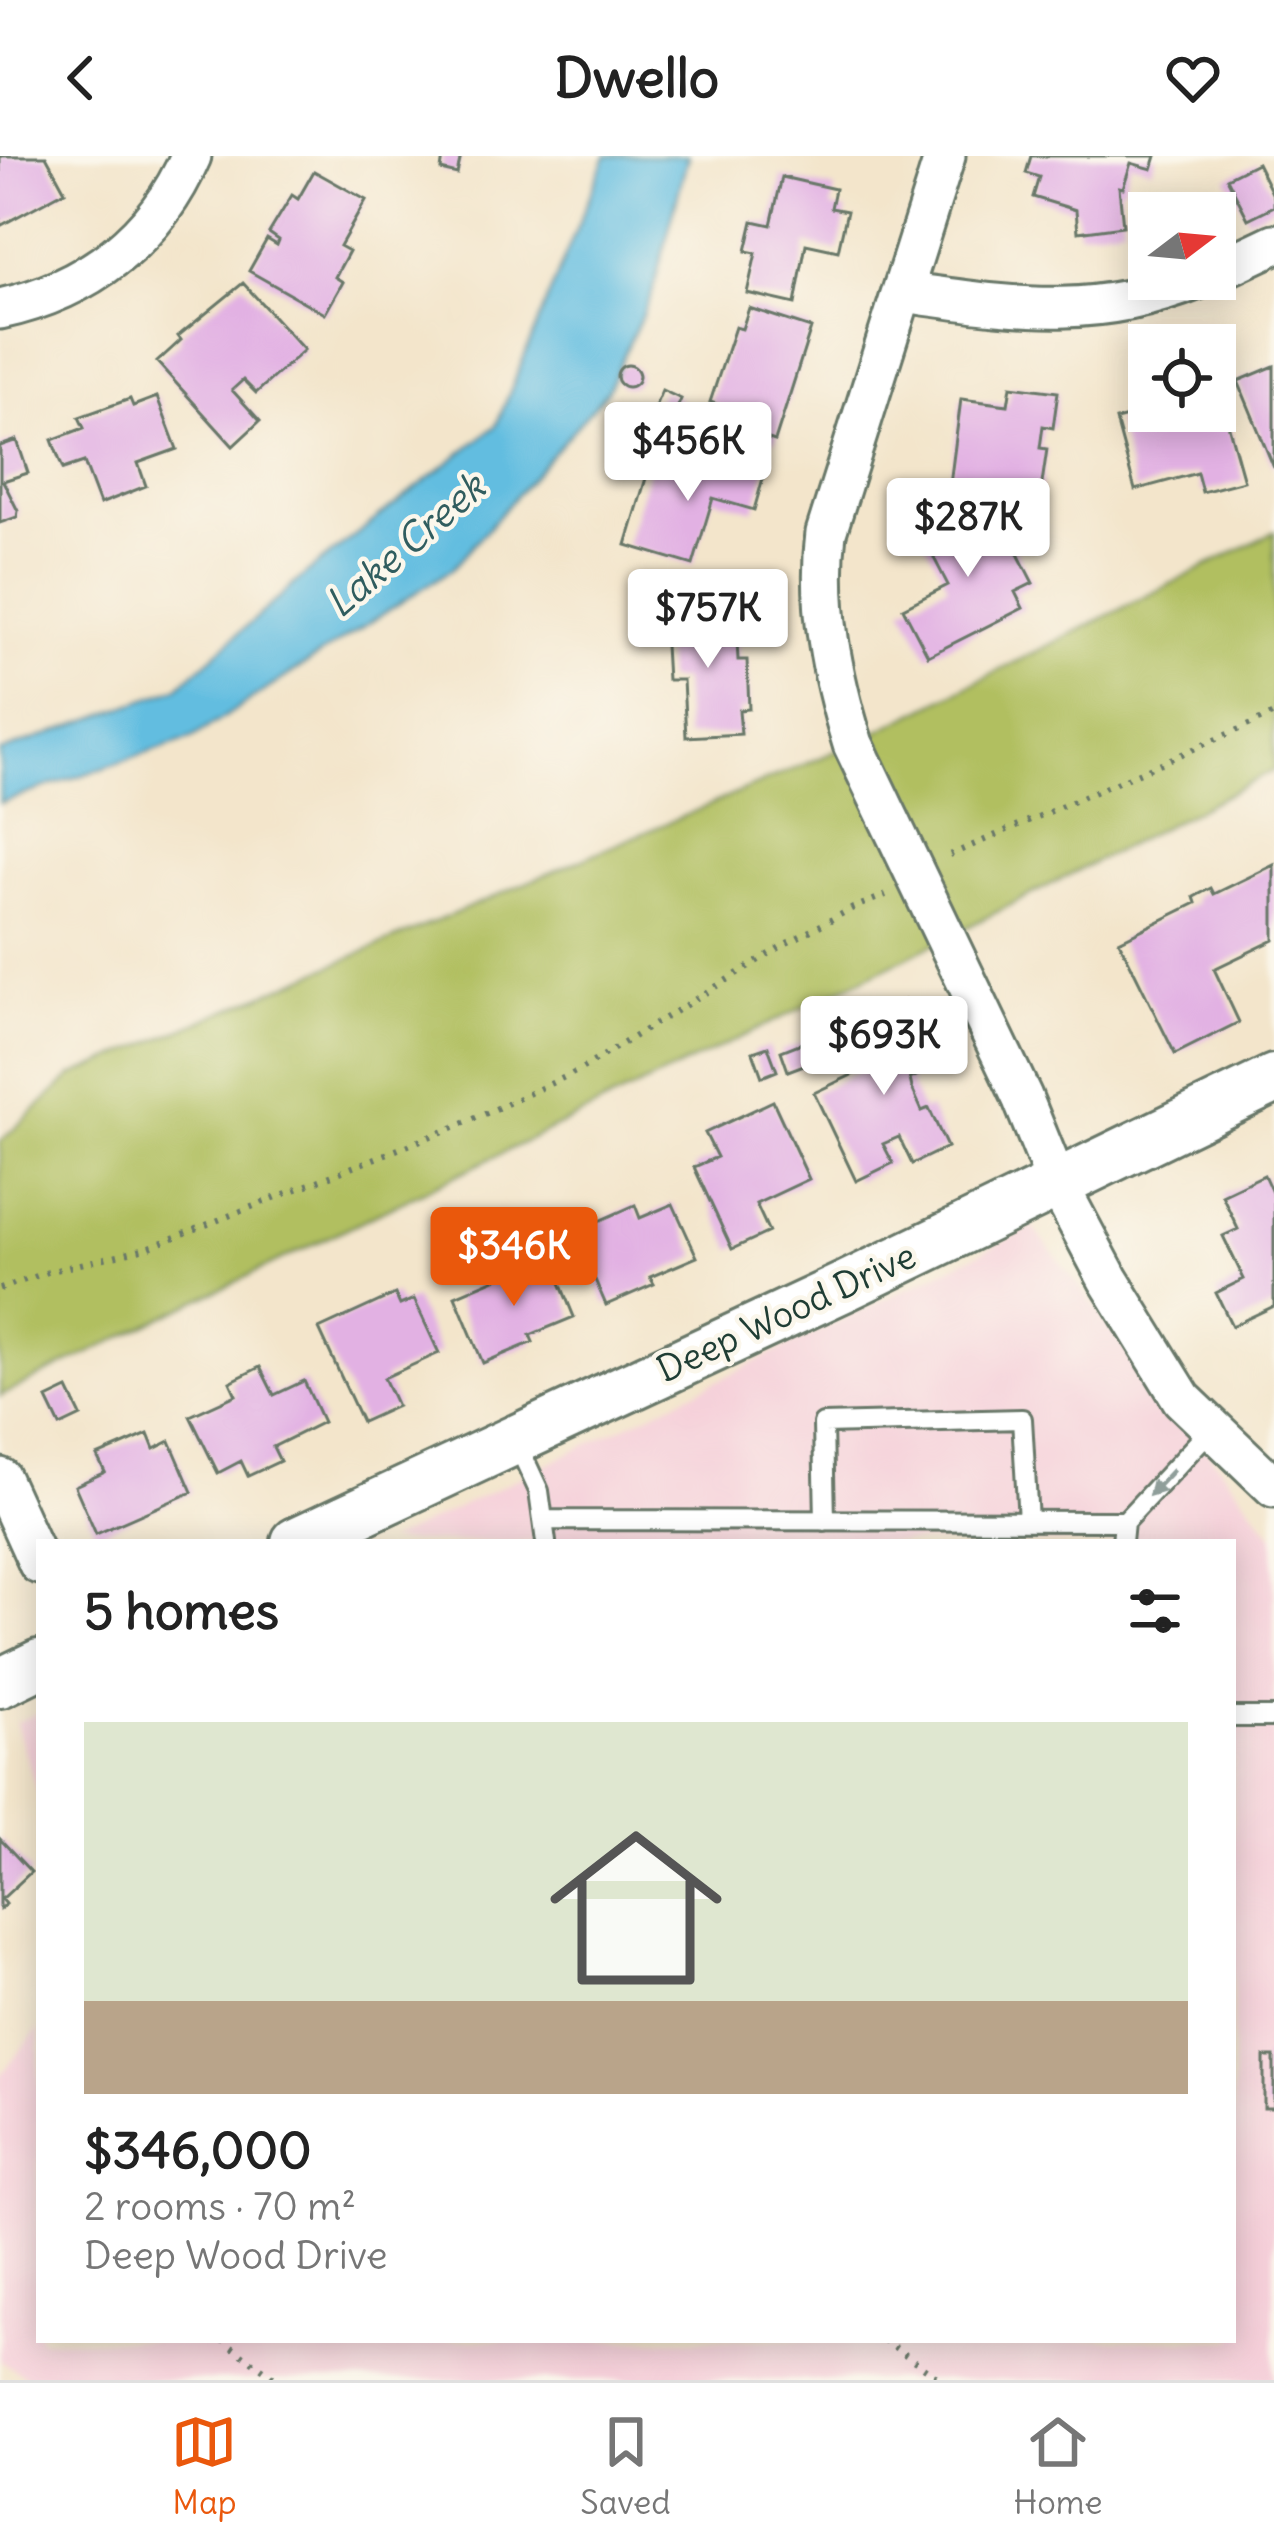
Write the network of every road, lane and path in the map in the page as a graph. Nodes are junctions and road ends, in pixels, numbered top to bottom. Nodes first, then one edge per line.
1 (191, 156) edge
2 (945, 156) edge
3 (1274, 244) edge
4 (1236, 262) edge
5 (902, 292) junction
6 (1130, 300) edge
7 (0, 309) edge
8 (1274, 714) edge
9 (950, 855) dead end
10 (895, 892) dead end
11 (1274, 1079) edge
12 (1056, 1181) junction
13 (0, 1289) edge
14 (1211, 1429) junction
15 (514, 1438) junction
16 (0, 1478) edge
17 (1274, 1487) edge
18 (546, 1520) junction
19 (825, 1521) junction
20 (1028, 1521) junction
21 (1125, 1521) junction
22 (302, 1539) edge
23 (546, 1539) edge
24 (1122, 1539) edge
25 (36, 1557) edge
26 (36, 1665) edge
27 (0, 1683) edge
28 (1236, 1717) edge
29 (1274, 1717) edge
30 (226, 2343) edge
31 (888, 2343) edge
32 (278, 2380) edge
33 (942, 2380) edge

1 - 7 street
2 - 5 street
3 - 4 street
5 - 6 street
5 - 12 street
8 - 9 path
10 - 13 path
11 - 12 street, Deep Wood Drive
12 - 14 street
12 - 15 street, Deep Wood Drive
14 - 17 street
14 -> 21 lane
15 - 18 lane
15 - 22 street, Deep Wood Drive
16 - 25 street
18 - 19 lane
18 - 23 lane
19 - 20 lane
19 - 20 lane
20 - 21 lane
21 - 24 lane
26 - 27 street
28 - 29 lane
30 - 32 path
31 - 33 path

